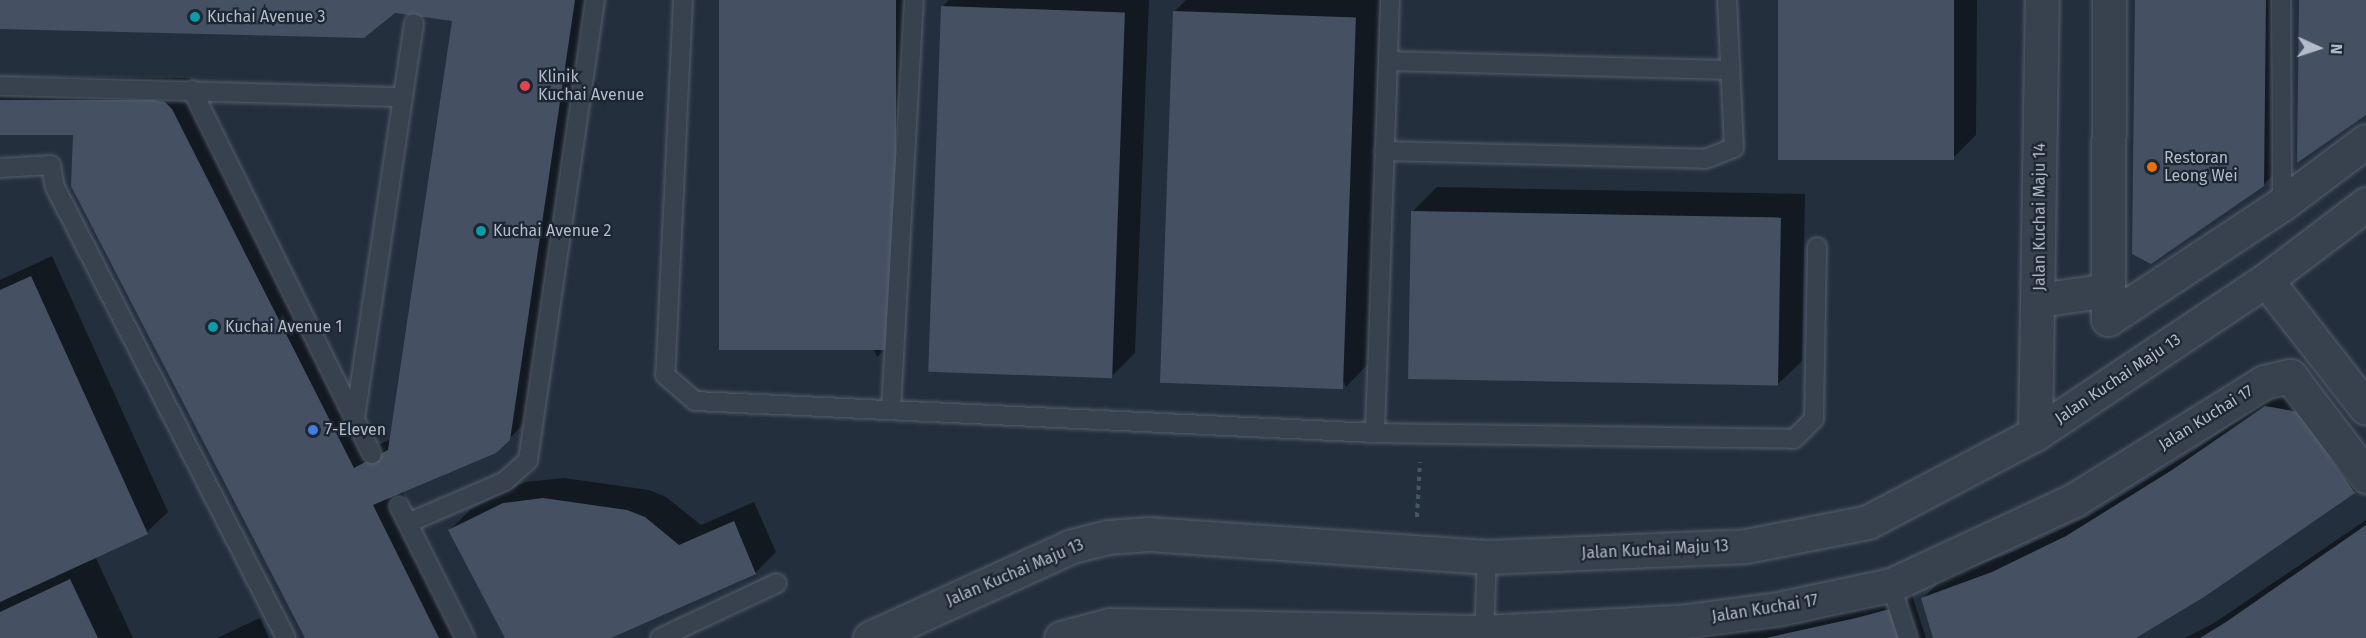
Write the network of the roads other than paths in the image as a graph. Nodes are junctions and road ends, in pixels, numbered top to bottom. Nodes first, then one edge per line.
1 (595, 0) edge
2 (683, 0) edge
3 (914, 0) edge
4 (1390, 0) edge
5 (1727, 0) edge
6 (2042, 0) edge
7 (2109, 0) edge
8 (2281, 0) edge
9 (414, 23) dead end
10 (1388, 61) junction
11 (1729, 70) junction
12 (0, 86) edge
13 (192, 90) junction
14 (403, 97) junction
15 (2366, 141) edge
16 (1384, 151) junction
17 (0, 168) edge
18 (2282, 204) junction
19 (2366, 204) edge
20 (1818, 248) dead end
21 (2266, 280) junction
22 (2108, 290) junction
23 (2039, 300) junction
24 (2366, 408) edge
25 (891, 410) junction
26 (355, 418) junction
27 (1375, 433) junction
28 (2035, 434) junction
29 (372, 454) dead end
30 (2366, 476) edge
31 (399, 506) dead end
32 (408, 523) junction
33 (1487, 557) junction
34 (777, 583) dead end
35 (1891, 585) junction
36 (1484, 635) edge
37 (286, 638) edge
38 (465, 638) edge
39 (660, 638) edge
40 (870, 638) edge
41 (1061, 638) edge
42 (1908, 638) edge

1 - 32 lane
2 - 25 lane
3 - 25 lane
4 - 10 lane
5 - 11 lane
6 - 23 street, Jalan Kuchai Maju 14
7 - 22 street
8 - 18 lane
9 - 14 lane
10 - 11 lane
10 - 16 lane
11 - 16 lane
12 - 13 lane
13 - 14 lane
13 - 26 lane
14 - 26 lane
15 - 18 street
16 - 27 lane
17 - 37 lane
18 - 22 street
19 - 21 street, Jalan Kuchai Maju 13
20 - 27 lane
21 - 24 street
21 - 28 street, Jalan Kuchai Maju 13
22 - 23 street
23 - 28 street, Jalan Kuchai Maju 14
25 - 27 lane
26 - 29 lane
28 - 33 street, Jalan Kuchai Maju 13
30 - 35 street, Jalan Kuchai 17
31 - 32 lane
32 - 38 lane
33 - 36 lane
33 - 40 street, Jalan Kuchai Maju 13
34 - 39 lane
35 - 36 street, Jalan Kuchai 17
35 - 42 lane
36 - 41 street, Jalan Kuchai 17

